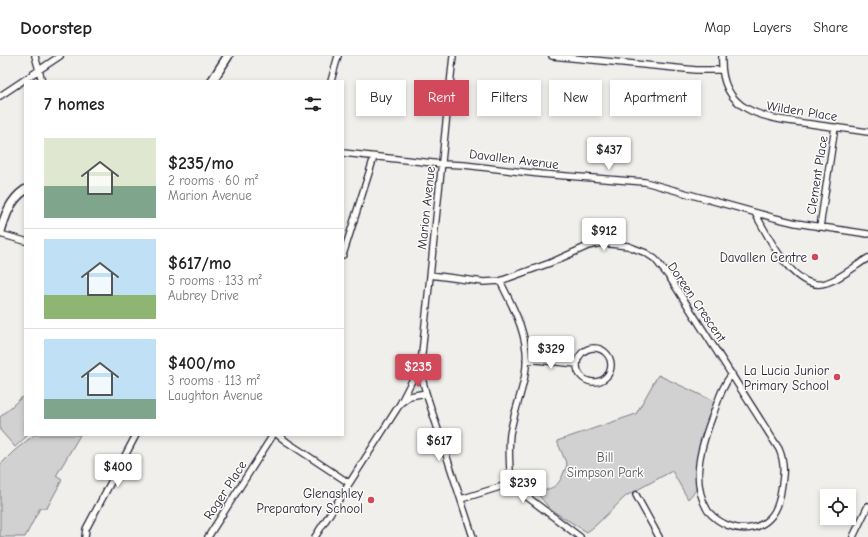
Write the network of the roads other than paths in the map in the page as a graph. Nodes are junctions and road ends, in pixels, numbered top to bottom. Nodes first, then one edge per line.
1 (35, 56) edge
2 (60, 56) edge
3 (228, 56) edge
4 (338, 56) edge
5 (453, 56) edge
6 (552, 56) edge
7 (722, 56) edge
8 (39, 70) junction
9 (721, 70) junction
10 (42, 80) edge
11 (213, 80) edge
12 (331, 80) edge
13 (0, 96) edge
14 (835, 127) junction
15 (868, 132) edge
16 (344, 153) edge
17 (374, 157) junction
18 (442, 164) junction
19 (24, 191) edge
20 (755, 213) junction
21 (820, 227) junction
22 (0, 234) edge
23 (868, 234) edge
24 (24, 241) edge
25 (344, 251) edge
26 (868, 258) edge
27 (430, 275) junction
28 (500, 281) junction
29 (526, 359) junction
30 (421, 363) junction
31 (577, 364) junction
32 (732, 374) junction
33 (426, 393) junction
34 (400, 404) junction
35 (135, 436) edge
36 (272, 436) edge
37 (279, 436) edge
38 (349, 483) junction
39 (511, 486) junction
40 (636, 495) dead end
41 (461, 499) junction
42 (868, 506) edge
43 (85, 537) edge
44 (208, 537) edge
45 (315, 537) edge
46 (473, 537) edge
47 (580, 537) edge
48 (659, 537) edge
49 (853, 537) edge

1 - 8 street
2 - 8 street
3 - 11 street
4 - 12 street
5 - 18 street, Marion Avenue
6 - 9 street
7 - 9 street, Wilden Place
8 - 10 street
8 - 13 street
9 - 14 street, Wilden Place
14 - 15 street, Wilden Place
14 - 21 street, Clement Place
16 - 17 street, Davallen Avenue
17 - 18 street, Davallen Avenue
17 - 25 street
18 - 20 street, Davallen Avenue
18 - 27 street, Marion Avenue
19 - 22 street
20 - 21 street, Davallen Avenue
20 - 26 street
21 - 23 street, Davallen Avenue
22 - 24 street
27 - 28 street, Doreen Crescent
27 - 30 street, Marion Avenue
28 - 29 street
28 - 32 street, Doreen Crescent
29 - 31 street
29 - 39 street
30 - 33 street, Marion Avenue
30 - 34 street, Marion Avenue
31 - 31 street
32 - 32 street, Doreen Crescent
33 - 34 street, Marion Avenue
33 - 41 street, Marion Avenue
34 - 38 street, Marion Avenue
35 - 43 street
36 - 44 street, Roger Place
37 - 38 street
38 - 45 street, Marion Avenue
39 - 41 street
39 - 47 street
40 - 48 street
41 - 46 street, Marion Avenue
42 - 49 street

